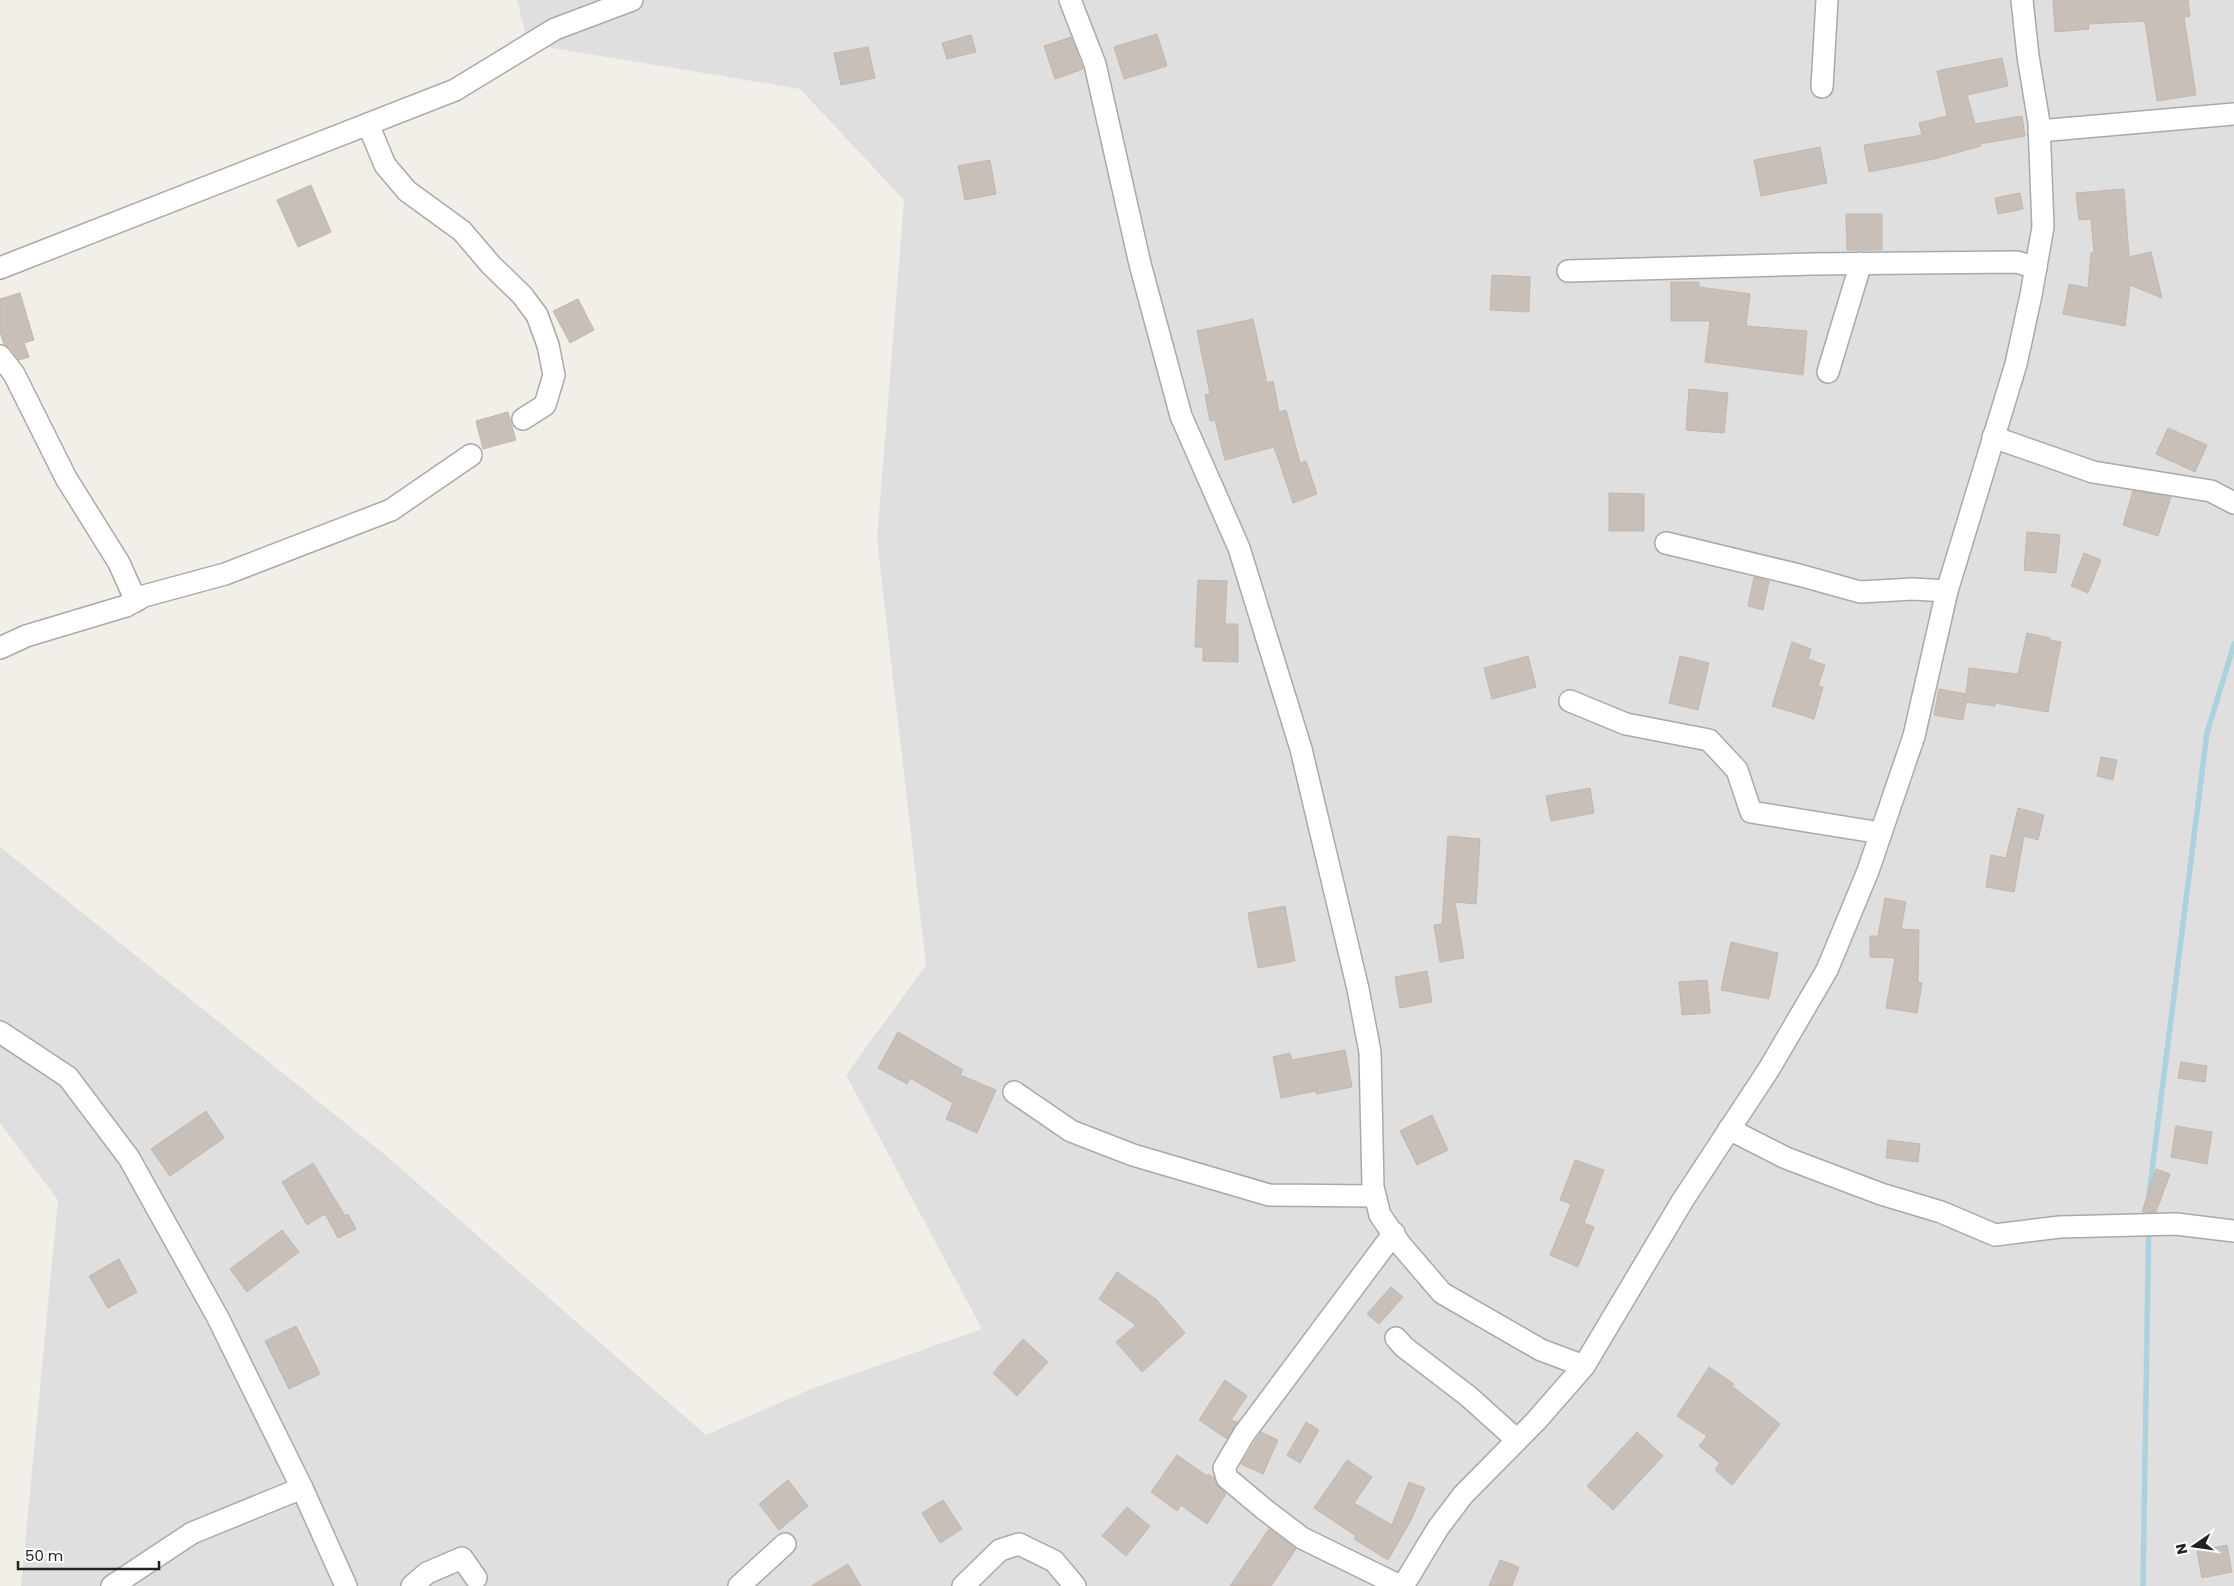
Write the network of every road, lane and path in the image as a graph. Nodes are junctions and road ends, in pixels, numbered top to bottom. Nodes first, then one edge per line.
1 (632, 0) edge
2 (1070, 0) edge
3 (1827, 0) edge
4 (2022, 0) edge
5 (1822, 87) dead end
6 (2234, 114) edge
7 (368, 124) junction
8 (2039, 131) junction
9 (1861, 264) junction
10 (0, 268) edge
11 (2036, 268) junction
12 (1568, 270) dead end
13 (0, 356) edge
14 (1828, 372) dead end
15 (523, 420) dead end
16 (1993, 437) junction
17 (470, 455) dead end
18 (2234, 503) edge
19 (1666, 543) dead end
20 (1947, 591) junction
21 (136, 601) junction
22 (0, 648) edge
23 (1570, 701) dead end
24 (1881, 834) junction
25 (0, 1032) edge
26 (1014, 1092) dead end
27 (1730, 1130) junction
28 (1375, 1196) junction
29 (2234, 1231) edge
30 (1394, 1233) junction
31 (1396, 1338) dead end
32 (1584, 1366) junction
33 (1517, 1440) junction
34 (302, 1488) junction
35 (786, 1544) dead end
36 (476, 1578) dead end
37 (112, 1586) edge
38 (346, 1586) edge
39 (412, 1586) edge
40 (739, 1586) edge
41 (963, 1586) edge
42 (1075, 1586) edge
43 (1402, 1586) edge

1 - 7 street
2 - 28 street
3 - 5 street
4 - 8 street
6 - 8 street
7 - 10 street
7 - 15 street
8 - 11 street
9 - 11 street
9 - 12 street
9 - 14 street
11 - 16 street
13 - 21 street
16 - 18 street
16 - 20 street
17 - 21 street
19 - 20 street
20 - 24 street
21 - 22 street
23 - 24 street
24 - 27 street
25 - 34 street
26 - 28 street
27 - 29 street
27 - 32 street
28 - 30 street
30 - 32 street
30 - 43 street
31 - 33 street
32 - 33 street
33 - 43 street
34 - 37 street
34 - 38 street
35 - 40 street
36 - 39 street
41 - 42 street

